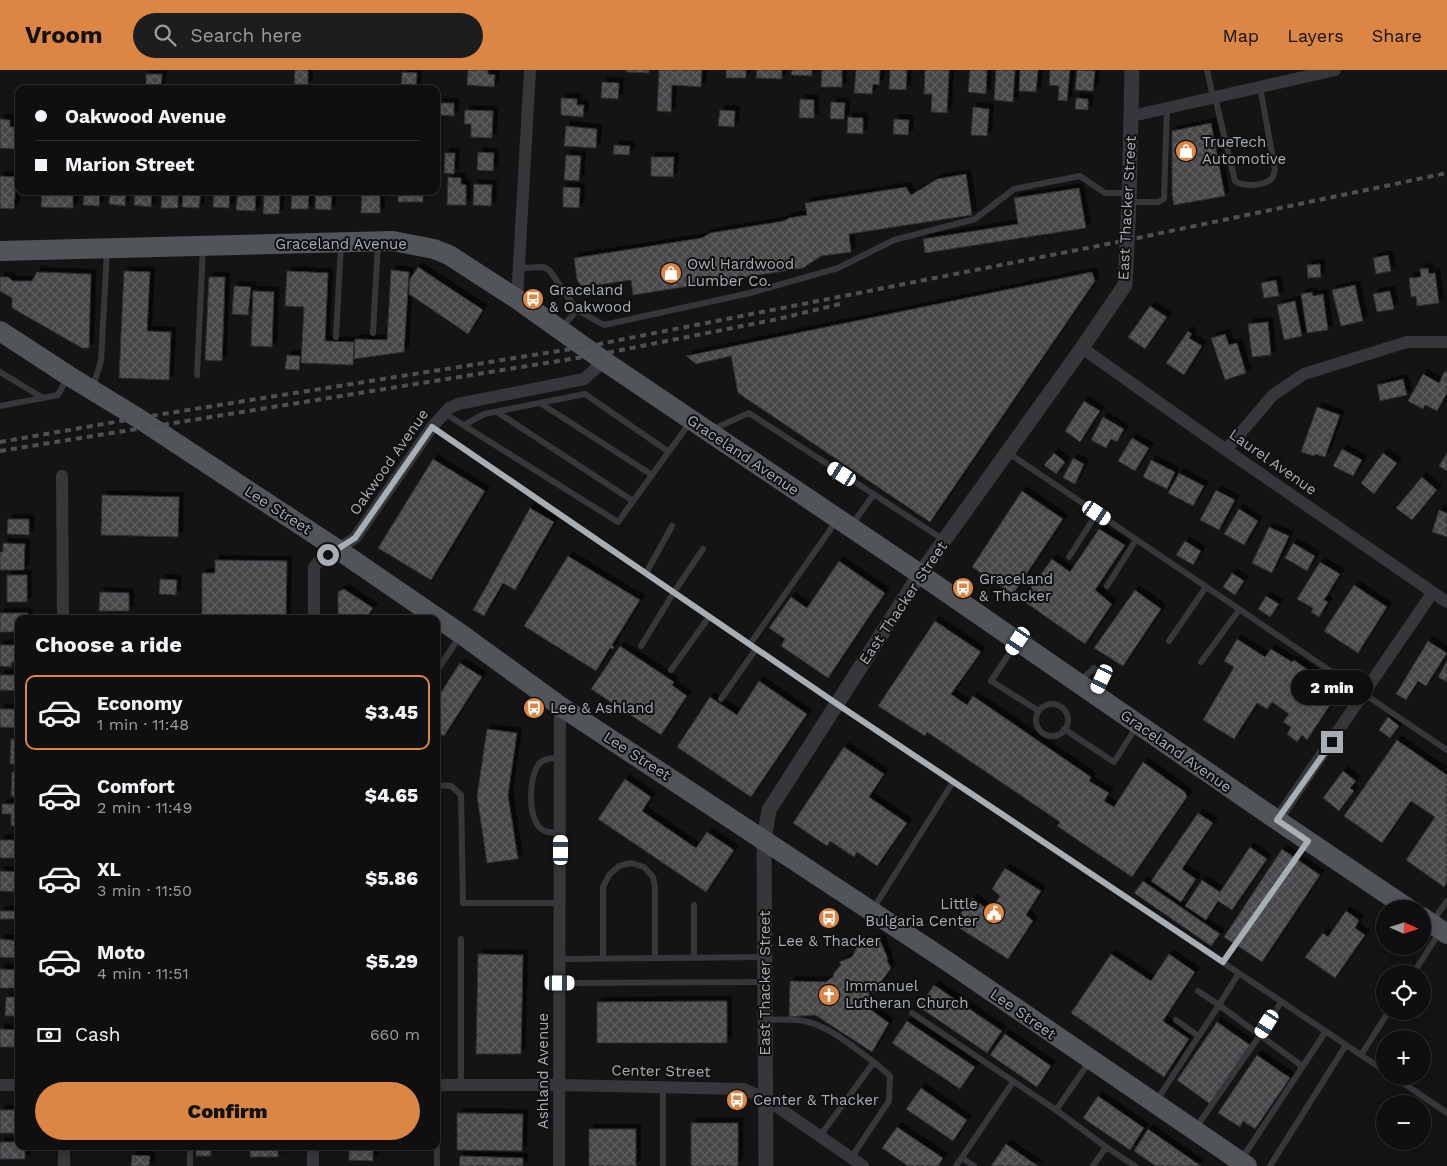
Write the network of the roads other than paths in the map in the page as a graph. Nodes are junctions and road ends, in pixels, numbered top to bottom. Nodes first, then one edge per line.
1 (530, 70) edge
2 (1132, 70) edge
3 (1207, 70) edge
4 (1335, 70) edge
5 (1260, 87) junction
6 (1214, 97) junction
7 (1167, 108) junction
8 (1132, 116) junction
9 (1129, 198) junction
10 (378, 242) junction
11 (342, 243) junction
12 (203, 246) junction
13 (107, 248) junction
14 (0, 251) edge
15 (518, 268) junction
16 (516, 299) junction
17 (577, 310) junction
18 (561, 330) junction
19 (0, 331) edge
20 (373, 333) dead end
21 (336, 337) dead end
22 (1447, 342) edge
23 (1082, 348) junction
24 (604, 361) junction
25 (0, 372) edge
26 (197, 375) dead end
27 (68, 376) junction
28 (92, 390) junction
29 (43, 398) junction
30 (540, 403) junction
31 (0, 406) edge
32 (497, 412) junction
33 (444, 413) junction
34 (464, 425) junction
35 (700, 426) junction
36 (432, 427) junction
37 (1226, 450) junction
38 (669, 452) junction
39 (1007, 452) junction
40 (62, 476) dead end
41 (652, 476) junction
42 (874, 494) junction
43 (633, 501) junction
44 (1097, 513) junction
45 (844, 523) junction
46 (672, 526) dead end
47 (944, 540) junction
48 (1136, 540) junction
49 (337, 549) junction
50 (703, 549) dead end
51 (1068, 557) dead end
52 (646, 573) junction
53 (920, 574) junction
54 (1107, 586) dead end
55 (1206, 587) junction
56 (674, 592) junction
57 (1433, 592) junction
58 (1447, 602) edge
59 (1239, 610) junction
60 (63, 615) edge
61 (314, 615) edge
62 (433, 615) edge
63 (709, 616) junction
64 (440, 620) edge
65 (461, 634) junction
66 (1018, 641) junction
67 (1169, 641) dead end
68 (641, 646) dead end
69 (753, 647) junction
70 (1201, 662) dead end
71 (440, 666) edge
72 (671, 670) dead end
73 (1364, 694) junction
74 (721, 699) dead end
75 (837, 704) junction
76 (560, 706) junction
77 (1039, 711) junction
78 (1138, 725) junction
79 (1064, 730) junction
80 (1447, 750) edge
81 (560, 758) junction
82 (953, 782) junction
83 (440, 785) edge
84 (1277, 820) junction
85 (561, 832) junction
86 (764, 840) junction
87 (1308, 841) junction
88 (1396, 900) edge
89 (1447, 901) edge
90 (561, 903) junction
91 (694, 905) dead end
92 (871, 912) junction
93 (1436, 926) edge
94 (461, 939) dead end
95 (655, 957) junction
96 (694, 957) junction
97 (765, 957) junction
98 (561, 959) junction
99 (603, 959) junction
100 (1223, 962) junction
101 (1417, 965) edge
102 (1239, 973) junction
103 (765, 982) junction
104 (560, 983) junction
105 (1198, 991) dead end
106 (1281, 1002) junction
107 (1219, 1005) junction
108 (912, 1013) dead end
109 (765, 1020) junction
110 (1176, 1020) dead end
111 (1383, 1020) edge
112 (1326, 1031) junction
113 (1260, 1035) junction
114 (1198, 1036) junction
115 (1346, 1045) junction
116 (1361, 1055) junction
117 (1090, 1060) junction
118 (874, 1062) junction
119 (1376, 1065) edge
120 (1302, 1066) junction
121 (1013, 1082) junction
122 (0, 1085) edge
123 (15, 1085) edge
124 (440, 1085) edge
125 (461, 1085) junction
126 (559, 1085) junction
127 (1406, 1085) edge
128 (663, 1087) junction
129 (766, 1099) junction
130 (1155, 1104) junction
131 (1056, 1110) junction
132 (1447, 1113) edge
133 (1194, 1130) junction
134 (820, 1136) junction
135 (1106, 1147) junction
136 (64, 1150) edge
137 (190, 1150) edge
138 (313, 1150) edge
139 (437, 1150) edge
140 (851, 1158) junction
141 (962, 1158) junction
142 (1244, 1164) edge
143 (64, 1166) edge
144 (190, 1166) edge
145 (313, 1166) edge
146 (437, 1166) edge
147 (559, 1166) edge
148 (663, 1166) edge
149 (766, 1166) edge
150 (863, 1166) edge
151 (956, 1166) edge
152 (974, 1166) edge
153 (1093, 1166) edge
154 (1135, 1166) edge
155 (1270, 1166) edge

1 - 15 street
2 - 8 street, East Thacker Street
3 - 6 lane
4 - 5 street
5 - 6 street
5 - 6 lane
6 - 7 street
7 - 8 street
7 - 9 lane
8 - 9 street, East Thacker Street
9 - 17 lane
9 - 23 street, East Thacker Street
10 - 11 main road, Graceland Avenue
10 - 16 main road, Graceland Avenue
10 - 20 lane
11 - 12 main road, Graceland Avenue
11 - 21 lane
12 - 13 main road, Graceland Avenue
12 - 26 lane
13 - 14 main road, Graceland Avenue
13 - 28 lane
15 - 16 street
15 - 17 lane
16 - 18 main road, Graceland Avenue
17 - 18 lane
18 - 24 main road, Graceland Avenue
19 - 27 main road, Lee Street
22 - 37 street
23 - 37 street, Laurel Avenue
23 - 39 street, East Thacker Street
24 - 33 street, Oakwood Avenue
24 - 35 main road, Graceland Avenue
25 - 29 lane
27 - 28 main road, Lee Street
27 - 29 lane
28 - 49 main road, Lee Street
29 - 31 lane
30 - 32 lane
30 - 38 lane
30 - 41 lane
32 - 34 lane
32 - 43 lane
33 - 34 lane
33 - 36 street, Oakwood Avenue
34 - 43 lane
35 - 38 lane
35 - 42 lane
35 - 45 main road, Graceland Avenue
36 - 49 street, Oakwood Avenue
36 - 52 lane
37 - 57 street, Laurel Avenue
38 - 41 lane
39 - 44 lane
39 - 47 street, East Thacker Street
40 - 60 street
41 - 43 lane
42 - 45 lane
42 - 47 lane
44 - 48 lane
44 - 51 lane
45 - 53 main road, Graceland Avenue
45 - 69 lane
46 - 52 lane
47 - 53 street, East Thacker Street
48 - 54 lane
48 - 55 lane
49 - 61 street, Oakwood Avenue
49 - 62 main road, Lee Street
50 - 56 lane
52 - 56 lane
53 - 66 main road, Graceland Avenue
53 - 75 street, East Thacker Street
55 - 59 lane
55 - 67 lane
56 - 63 lane
56 - 68 lane
57 - 58 street, Laurel Avenue
57 - 73 street
59 - 70 lane
59 - 73 lane
63 - 69 lane
63 - 72 lane
64 - 65 main road, Lee Street
65 - 71 lane
65 - 76 main road, Lee Street
66 - 77 lane
66 - 78 main road, Graceland Avenue
69 - 74 lane
69 - 75 lane
73 - 80 lane
73 - 84 street
75 - 82 lane
75 - 86 street, East Thacker Street
76 - 81 street, Ashland Avenue
76 - 86 main road, Lee Street
77 - 79 lane
77 - 79 lane
78 - 79 lane
78 - 84 main road, Graceland Avenue
81 - 85 street, Ashland Avenue
81 - 85 lane
82 - 92 lane
82 - 100 lane
83 - 90 lane
84 - 87 main road, Graceland Avenue
85 - 90 street, Ashland Avenue
86 - 92 main road, Lee Street
86 - 97 street, East Thacker Street
87 - 88 main road, Graceland Avenue
87 - 100 lane
89 - 93 lane
90 - 98 street, Ashland Avenue
91 - 96 lane
92 - 117 main road, Lee Street
93 - 101 lane
94 - 125 lane
95 - 96 lane
95 - 99 lane
95 - 99 lane
96 - 97 lane
97 - 103 street, East Thacker Street
98 - 99 lane
98 - 104 street, Ashland Avenue
100 - 102 lane
102 - 106 lane
102 - 107 lane
103 - 104 lane
103 - 109 street, East Thacker Street
104 - 126 street, Ashland Avenue
105 - 107 lane
106 - 112 lane
106 - 113 lane
107 - 113 lane
107 - 114 lane
108 - 121 lane
109 - 118 lane
109 - 129 street, East Thacker Street
110 - 114 lane
111 - 116 lane
112 - 115 lane
112 - 120 lane
113 - 120 lane
113 - 133 lane
114 - 130 lane
115 - 116 lane
115 - 155 lane
116 - 119 lane
117 - 130 main road, Lee Street
117 - 131 lane
118 - 134 lane
118 - 140 lane
120 - 142 lane
121 - 131 lane
121 - 141 lane
122 - 123 street
124 - 125 street, Center Street
125 - 126 street, Center Street
126 - 128 street, Center Street
126 - 147 street, Ashland Avenue
127 - 132 lane
128 - 129 street, Center Street
128 - 148 lane
129 - 134 street, Center Street
129 - 149 street, East Thacker Street
130 - 133 main road, Lee Street
131 - 135 lane
133 - 142 main road, Lee Street
134 - 140 street, Center Street
135 - 153 lane
135 - 154 lane
136 - 143 street
137 - 144 lane
138 - 145 street
139 - 146 lane
140 - 150 street, Center Street
141 - 151 lane
141 - 152 lane

